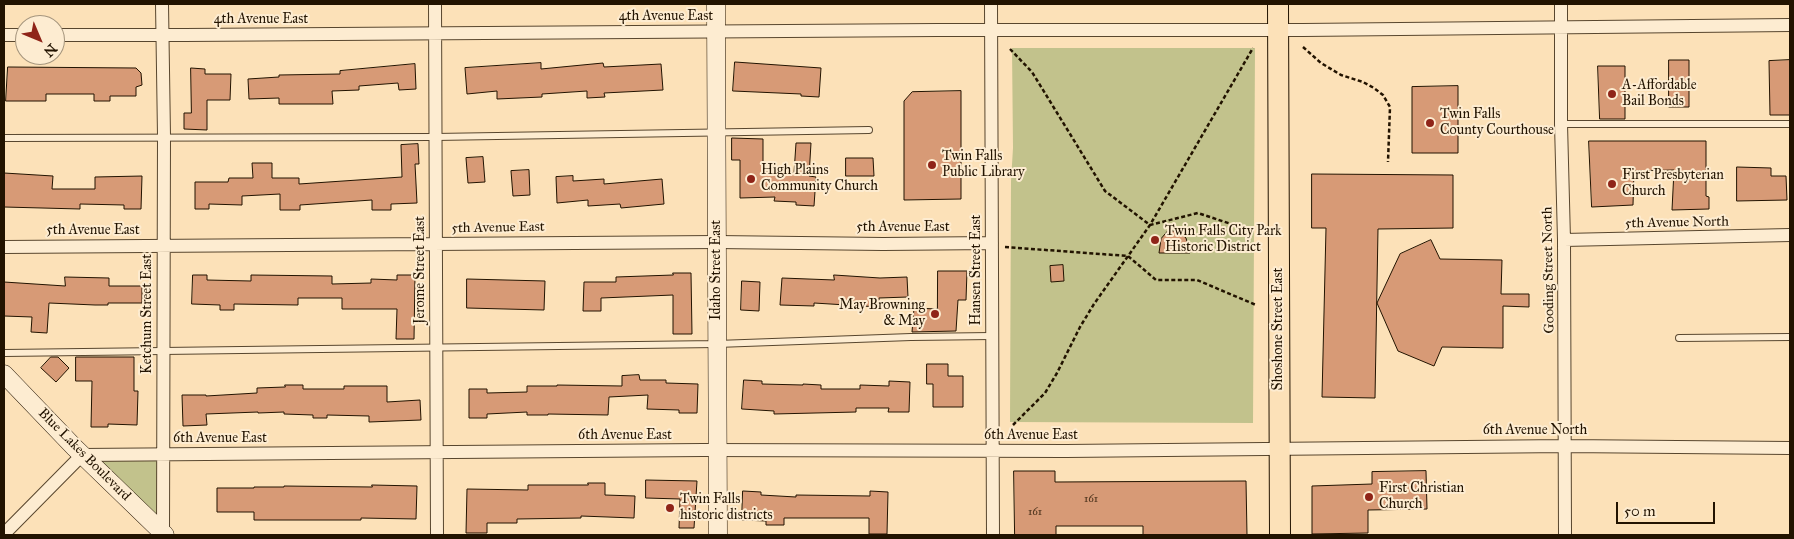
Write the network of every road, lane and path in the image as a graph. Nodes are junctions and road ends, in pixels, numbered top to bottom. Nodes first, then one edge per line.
1 (162, 4) edge
2 (435, 4) edge
3 (716, 4) edge
4 (991, 4) edge
5 (1278, 4) edge
6 (1561, 4) edge
7 (1790, 25) edge
8 (1562, 27) junction
9 (1278, 30) junction
10 (991, 31) junction
11 (716, 32) junction
12 (435, 34) junction
13 (65, 35) edge
14 (162, 35) junction
15 (1303, 47) dead end
16 (1253, 48) dead end
17 (1010, 49) dead end
18 (1561, 124) junction
19 (1790, 124) edge
20 (869, 130) dead end
21 (717, 132) junction
22 (164, 136) junction
23 (435, 136) junction
24 (4, 138) edge
25 (1388, 162) dead end
26 (1150, 225) junction
27 (1255, 232) dead end
28 (1790, 235) edge
29 (1564, 240) junction
30 (717, 242) junction
31 (992, 243) junction
32 (436, 244) junction
33 (163, 246) junction
34 (4, 247) edge
35 (1128, 256) junction
36 (1256, 305) dead end
37 (992, 336) junction
38 (1790, 337) edge
39 (1679, 338) dead end
40 (717, 344) junction
41 (436, 347) junction
42 (163, 351) junction
43 (4, 353) edge
44 (4, 374) edge
45 (1013, 426) dead end
46 (1565, 446) junction
47 (1790, 448) edge
48 (719, 450) junction
49 (992, 450) junction
50 (1280, 450) junction
51 (437, 452) junction
52 (163, 454) junction
53 (82, 455) junction
54 (5, 529) edge
55 (163, 535) edge
56 (437, 535) edge
57 (718, 535) edge
58 (992, 535) edge
59 (1280, 535) edge
60 (1565, 535) edge

1 - 14 street, Ketchum Street East
2 - 12 street, Jerome Street East
3 - 11 street, Idaho Street East
4 - 10 street, Hansen Street East
5 - 9 main road, Shoshone Street East
6 - 8 street, Gooding Street North
7 - 8 street, 4th Avenue East
8 - 9 street, 4th Avenue East
8 - 18 street, Gooding Street North
9 - 10 street, 4th Avenue East
9 - 50 main road, Shoshone Street East
10 - 11 street, 4th Avenue East
10 - 31 street, Hansen Street East
11 - 12 street, 4th Avenue East
11 - 21 street, Idaho Street East
12 - 14 street, 4th Avenue East
12 - 23 street, Jerome Street East
13 - 14 street, 4th Avenue East
14 - 22 street, Ketchum Street East
15 - 25 path
16 - 26 path
17 - 26 path
18 - 19 lane
18 - 29 street, Gooding Street North
20 - 21 lane
21 - 23 lane
21 - 30 street, Idaho Street East
22 - 23 lane
22 - 24 lane
22 - 33 street, Ketchum Street East
23 - 32 street, Jerome Street East
26 - 27 path
26 - 35 path
28 - 29 street, 5th Avenue North
29 - 46 street, Gooding Street North
30 - 31 street, 5th Avenue East
30 - 32 street, 5th Avenue East
30 - 40 street, Idaho Street East
31 - 35 path
31 - 37 street, Hansen Street East
32 - 33 street, 5th Avenue East
32 - 41 street, Jerome Street East
33 - 34 street, 5th Avenue East
33 - 42 street, Ketchum Street East
35 - 36 path
35 - 45 path
37 - 40 lane
37 - 49 street, Hansen Street East
38 - 39 lane
40 - 41 lane
40 - 48 street, Idaho Street East
41 - 42 lane
41 - 51 street, Jerome Street East
42 - 43 lane
42 - 52 street, Ketchum Street East
44 - 53 street, Blue Lakes Boulevard
46 - 47 street, 6th Avenue North
46 - 50 street, 6th Avenue North
46 - 60 street, Gooding Street North
48 - 49 street, 6th Avenue East
48 - 51 street, 6th Avenue East
48 - 57 street, Idaho Street East
49 - 50 street, 6th Avenue East
49 - 58 street, Hansen Street East
50 - 59 main road, Shoshone Street East
51 - 52 street, 6th Avenue East
51 - 56 street, Jerome Street East
52 - 53 street, 6th Avenue East
52 - 55 street, Ketchum Street East
53 - 54 street
53 - 55 street, Blue Lakes Boulevard

